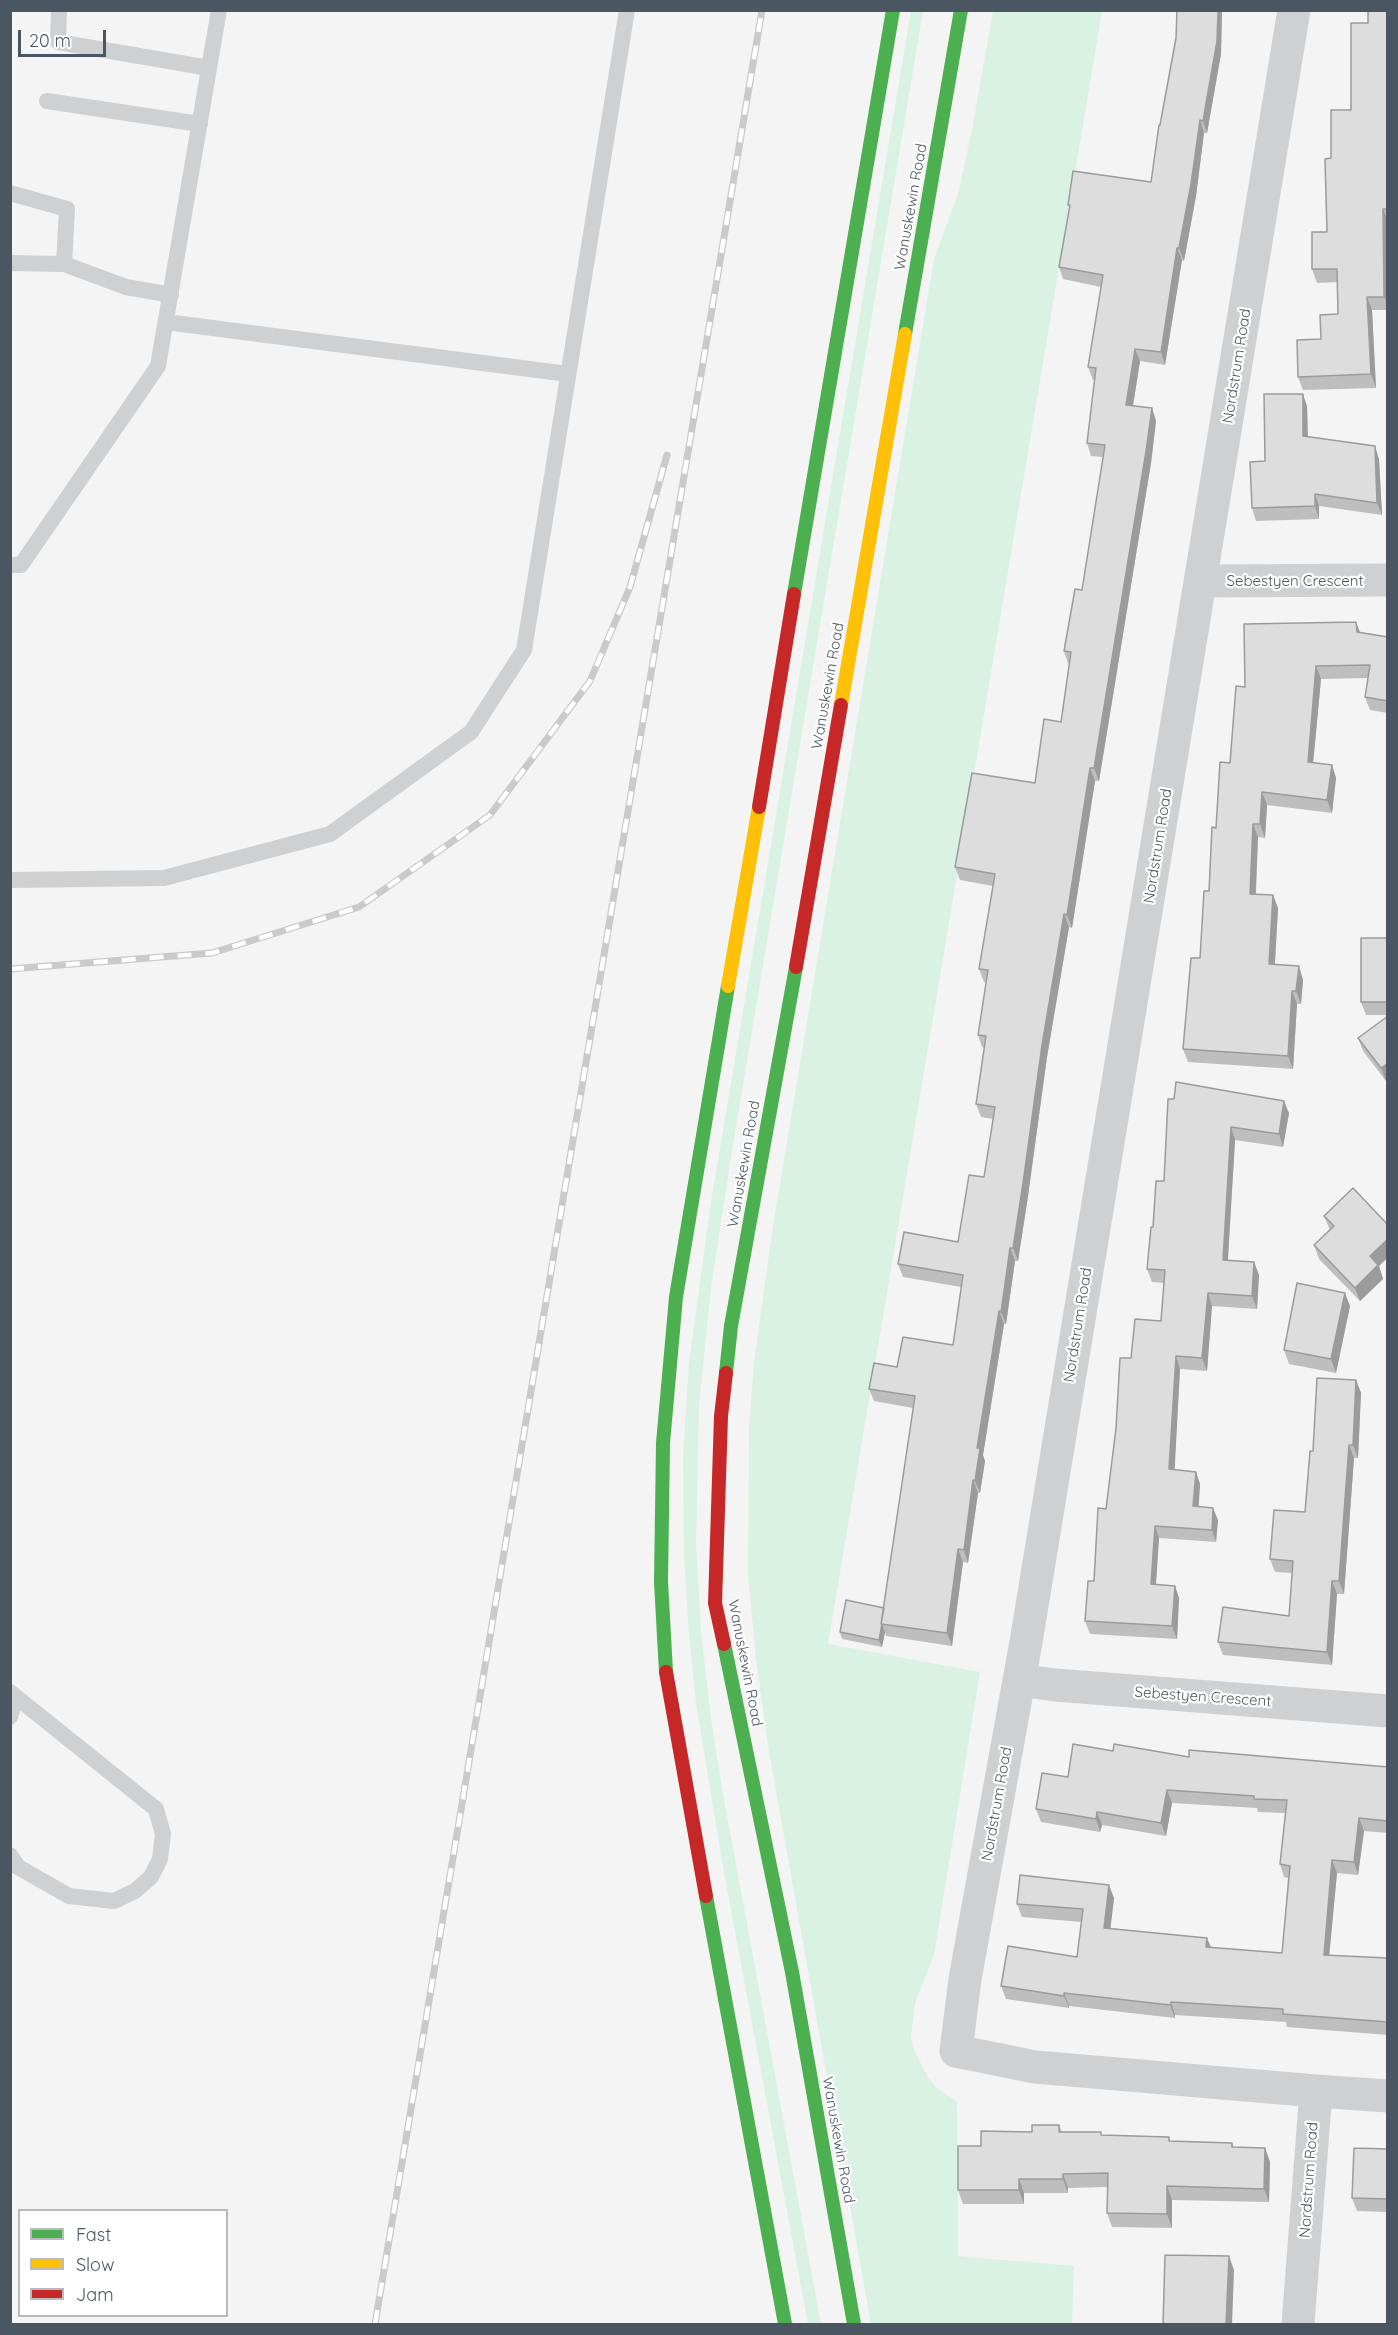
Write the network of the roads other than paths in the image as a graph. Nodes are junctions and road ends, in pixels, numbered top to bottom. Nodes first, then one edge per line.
1 (59, 10) edge
2 (219, 10) edge
3 (627, 10) edge
4 (893, 10) edge
5 (962, 10) edge
6 (1294, 10) edge
7 (209, 68) junction
8 (47, 101) dead end
9 (200, 124) junction
10 (10, 192) edge
11 (10, 263) edge
12 (64, 264) junction
13 (171, 294) junction
14 (166, 322) junction
15 (568, 374) junction
16 (10, 565) edge
17 (1388, 580) edge
18 (1202, 581) junction
19 (10, 880) edge
20 (1019, 1680) junction
21 (14, 1694) edge
22 (1387, 1708) edge
23 (10, 1717) edge
24 (10, 1855) edge
25 (1316, 2091) junction
26 (1388, 2096) edge
27 (785, 2325) edge
28 (854, 2325) edge
29 (1298, 2325) edge

1 - 7 lane
2 - 7 lane
3 - 15 lane
4 - 27 main road
5 - 28 main road, Wanuskewin Road
6 - 18 street, Nordstrum Road
7 - 9 lane
8 - 9 lane
9 - 13 lane
10 - 12 lane
11 - 12 lane
12 - 13 lane
13 - 14 lane
14 - 15 lane
14 - 16 lane
15 - 19 lane
17 - 18 street, Sebestyen Crescent
18 - 20 street, Nordstrum Road
20 - 22 street, Sebestyen Crescent
20 - 25 street, Nordstrum Road
21 - 23 lane
21 - 24 lane
25 - 26 street
25 - 29 street, Nordstrum Road

